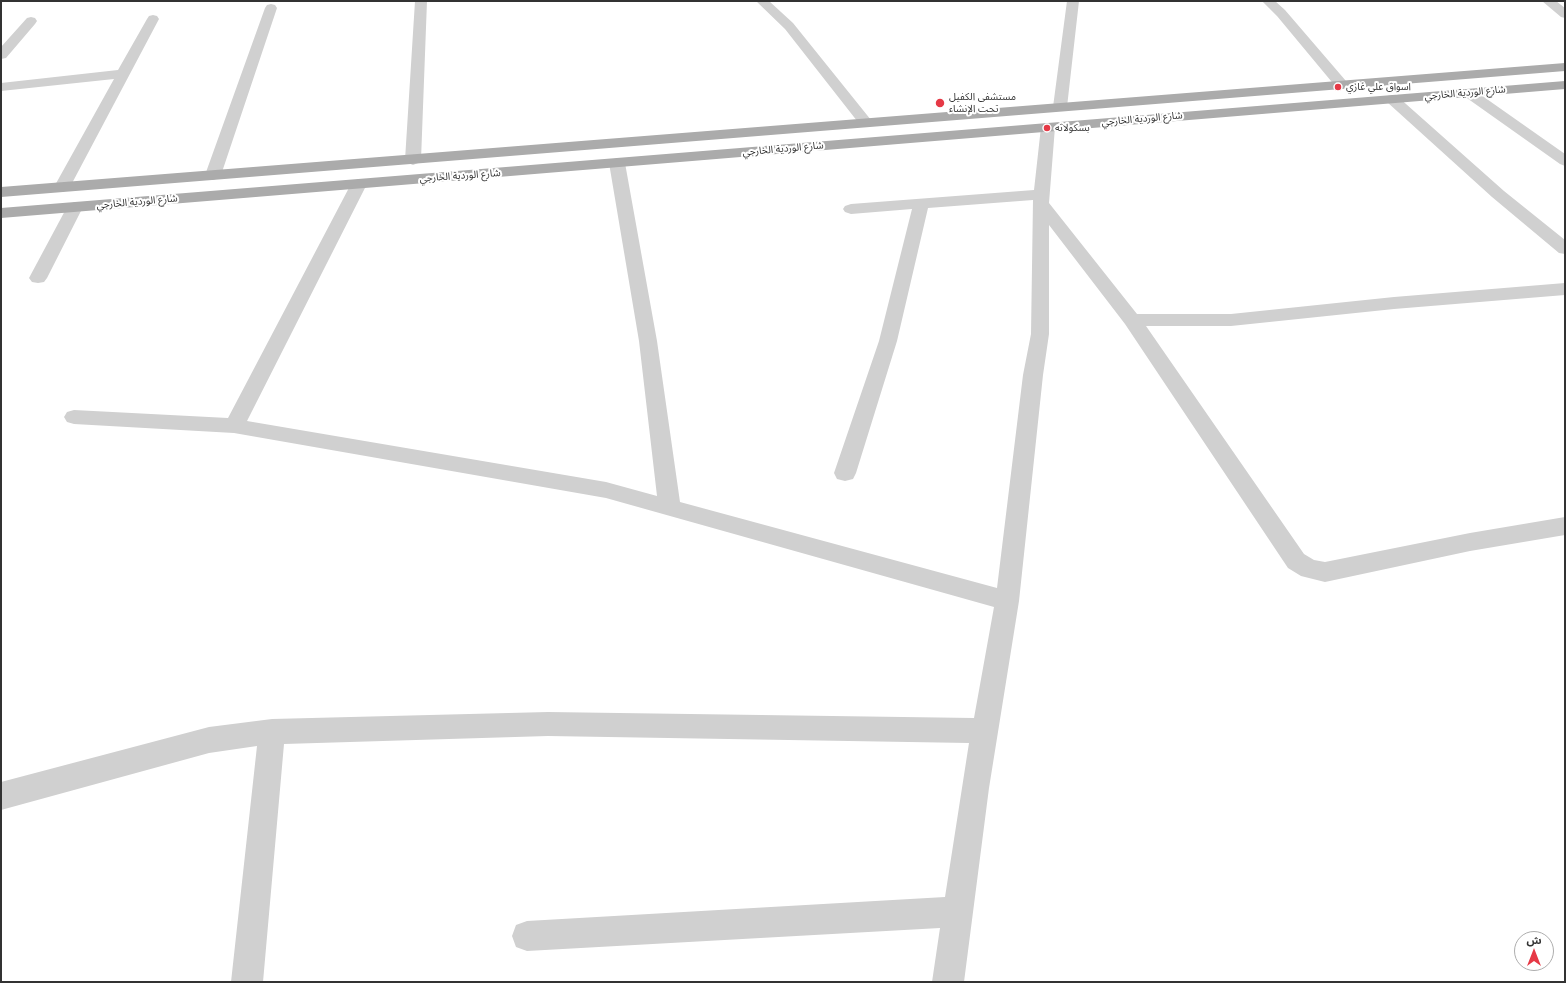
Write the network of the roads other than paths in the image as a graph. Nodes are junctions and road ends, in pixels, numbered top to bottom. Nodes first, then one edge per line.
1 (421, 1) edge
2 (762, 1) edge
3 (1073, 1) edge
4 (1268, 1) edge
5 (1548, 1) edge
6 (271, 8) dead end
7 (1565, 14) edge
8 (153, 19) dead end
9 (31, 21) dead end
10 (1, 55) edge
11 (1565, 67) edge
12 (123, 74) junction
13 (1341, 84) junction
14 (1565, 85) edge
15 (1, 87) edge
16 (1469, 92) junction
17 (1392, 99) junction
18 (1060, 107) junction
19 (866, 123) junction
20 (1048, 127) junction
21 (413, 160) junction
22 (1565, 161) edge
23 (616, 163) junction
24 (213, 175) junction
25 (359, 184) junction
26 (62, 187) junction
27 (1, 192) edge
28 (1042, 199) junction
29 (921, 204) junction
30 (75, 207) junction
31 (851, 209) dead end
32 (1, 213) edge
33 (1565, 249) edge
34 (38, 278) dead end
35 (1565, 289) edge
36 (1132, 320) junction
37 (74, 417) dead end
38 (234, 426) junction
39 (845, 473) dead end
40 (670, 508) junction
41 (1565, 526) edge
42 (1007, 601) junction
43 (984, 731) junction
44 (272, 732) junction
45 (1, 796) edge
46 (958, 912) junction
47 (527, 936) dead end
48 (246, 982) edge
49 (948, 982) edge

1 - 21 street
2 - 19 street
3 - 18 street
4 - 13 street
5 - 7 street
6 - 24 street
8 - 12 street
9 - 10 street
11 - 13 main road, شارع الوردية الخارجي
12 - 15 street
12 - 26 street
13 - 18 main road, شارع الوردية الخارجي
14 - 16 main road, شارع الوردية الخارجي
16 - 17 main road, شارع الوردية الخارجي
16 - 22 street
17 - 20 main road, شارع الوردية الخارجي
17 - 33 street
18 - 19 main road, شارع الوردية الخارجي
19 - 21 main road, شارع الوردية الخارجي
20 - 23 main road, شارع الوردية الخارجي
20 - 28 street
21 - 24 main road, شارع الوردية الخارجي
23 - 25 main road, شارع الوردية الخارجي
23 - 40 street
24 - 26 main road, شارع الوردية الخارجي
25 - 30 main road, شارع الوردية الخارجي
25 - 38 street
26 - 27 main road, شارع الوردية الخارجي
28 - 29 street
28 - 36 street
28 - 42 street
29 - 31 street
29 - 39 street
30 - 32 main road, شارع الوردية الخارجي
30 - 34 street
35 - 36 street
36 - 41 street
37 - 38 street
38 - 40 street
40 - 42 street
42 - 43 street
43 - 44 street
43 - 46 street
44 - 45 street
44 - 48 street
46 - 47 street
46 - 49 street

